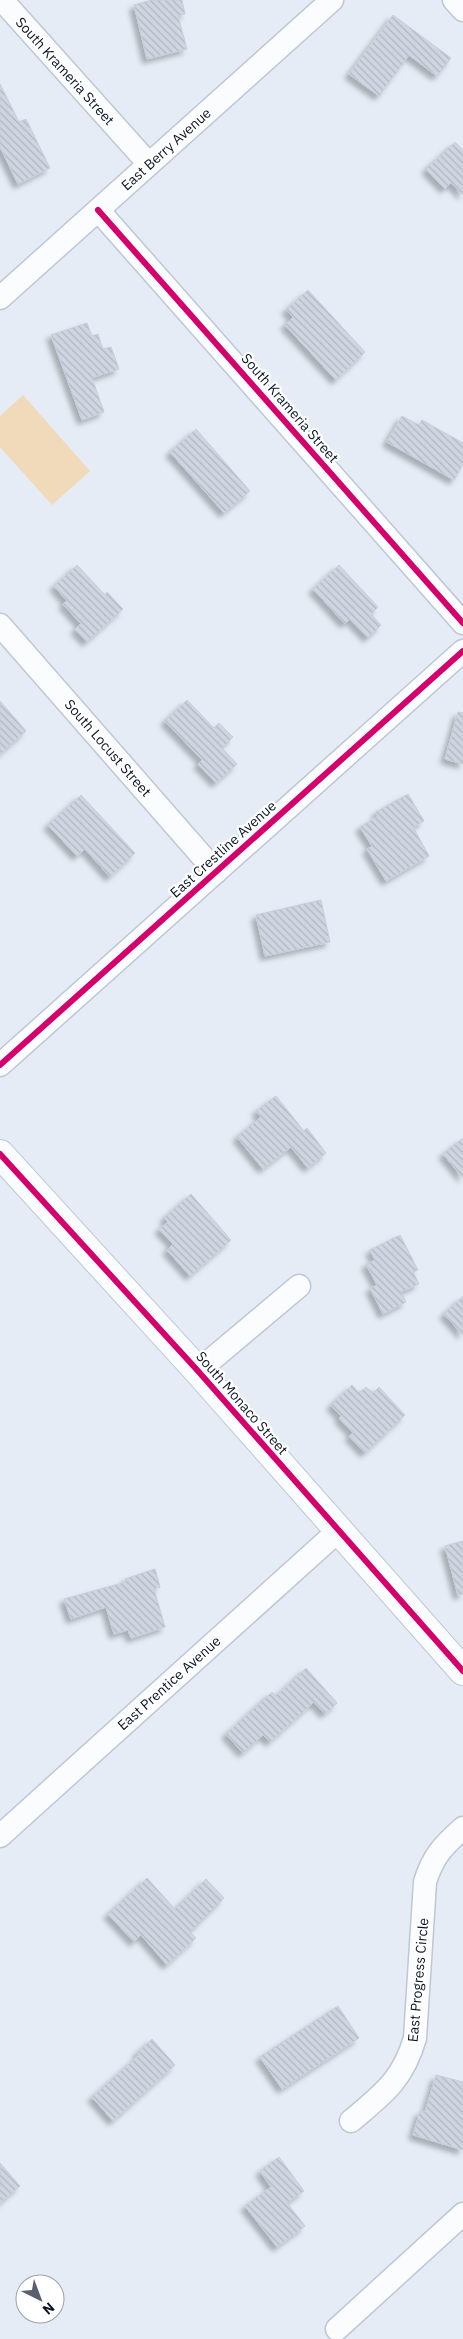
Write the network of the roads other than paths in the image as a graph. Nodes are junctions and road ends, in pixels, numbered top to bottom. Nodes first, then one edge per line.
1 (2, 0) edge
2 (332, 0) edge
3 (454, 0) edge
4 (463, 10) edge
5 (149, 164) junction
6 (98, 210) junction
7 (0, 298) edge
8 (463, 623) edge
9 (0, 625) edge
10 (463, 651) edge
11 (216, 872) junction
12 (0, 1065) edge
13 (0, 1154) edge
14 (299, 1286) dead end
15 (198, 1371) junction
16 (338, 1531) junction
17 (463, 1671) edge
18 (463, 1828) edge
19 (0, 1836) edge
20 (351, 2121) dead end
21 (463, 2214) edge
22 (337, 2329) dead end

1 - 5 street, South Krameria Street
2 - 5 street, East Berry Avenue
3 - 4 street
5 - 6 street, East Berry Avenue
6 - 7 street, East Berry Avenue
6 - 8 street, South Krameria Street
9 - 11 street, South Locust Street
10 - 11 street, East Crestline Avenue
11 - 12 street, East Crestline Avenue
13 - 15 street, South Monaco Street
14 - 15 street
15 - 16 street, South Monaco Street
16 - 17 street, South Monaco Street
16 - 19 street, East Prentice Avenue
18 - 20 street, East Progress Circle
21 - 22 street

